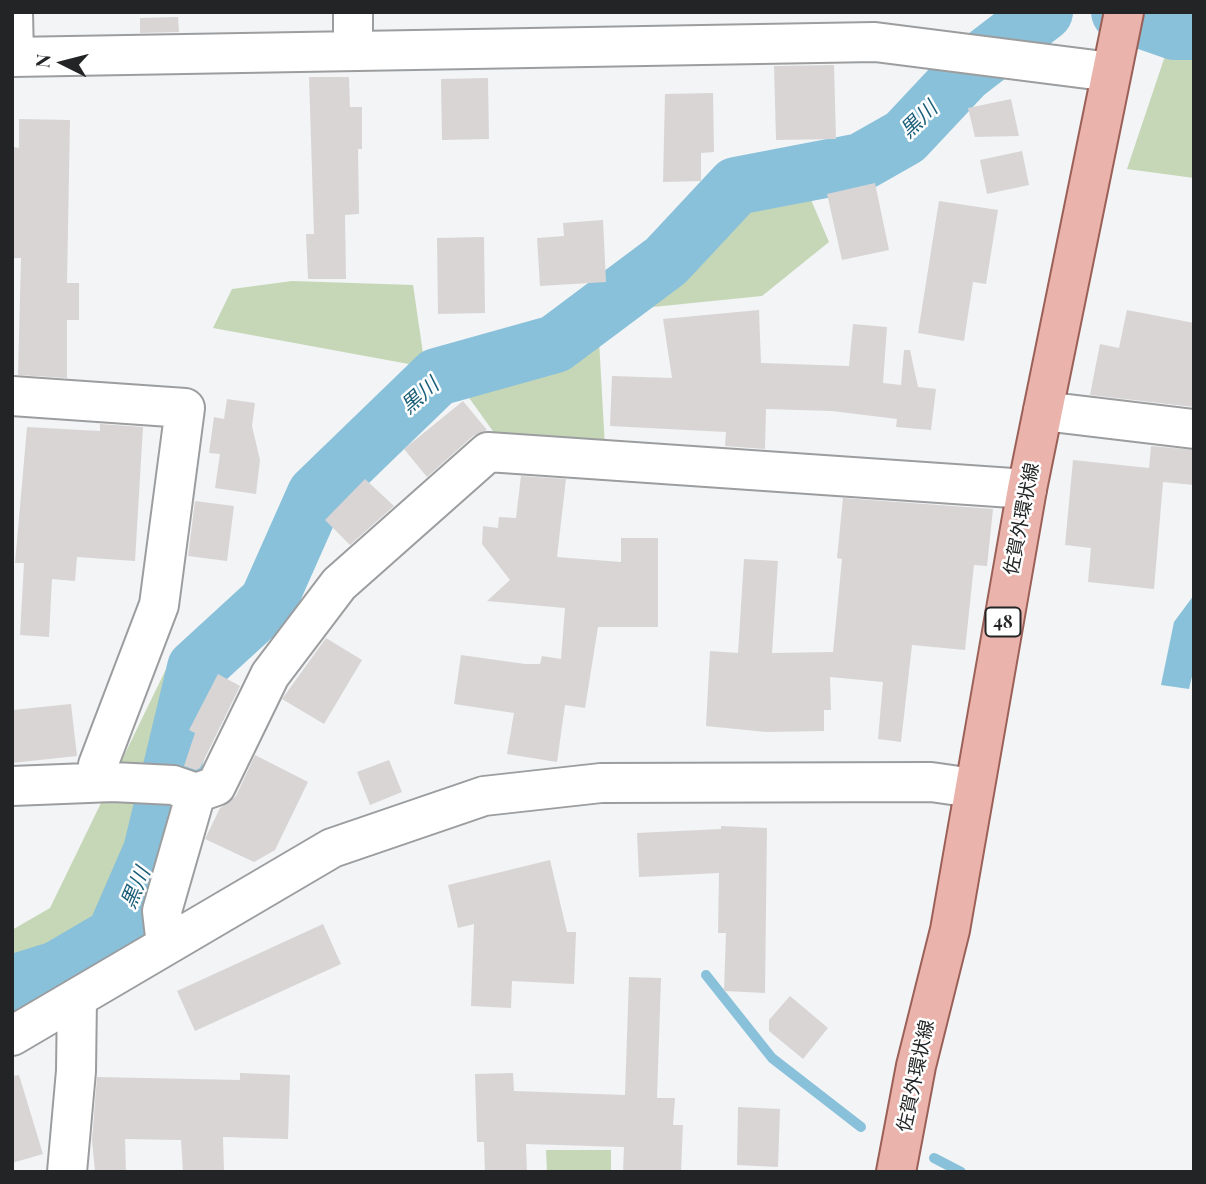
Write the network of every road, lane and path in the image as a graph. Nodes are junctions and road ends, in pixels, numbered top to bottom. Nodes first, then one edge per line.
1 (13, 12) edge
2 (353, 12) edge
3 (1124, 12) edge
4 (353, 51) junction
5 (13, 57) edge
6 (1111, 72) junction
7 (12, 396) edge
8 (1043, 411) junction
9 (1194, 429) edge
10 (1027, 489) junction
11 (107, 782) junction
12 (12, 786) edge
13 (973, 788) junction
14 (196, 793) junction
15 (166, 945) junction
16 (76, 998) junction
17 (12, 1036) edge
18 (67, 1172) edge
19 (896, 1172) edge

1 - 5 street
2 - 4 street
3 - 6 main road, 48
4 - 5 street
4 - 6 street
6 - 8 main road, 佐賀外環状線 / 48
7 - 11 street
8 - 9 street
8 - 10 main road, 佐賀外環状線 / 48
10 - 13 main road, 佐賀外環状線 / 48
10 - 14 street
11 - 12 street
11 - 14 street
13 - 15 street
13 - 19 main road, 佐賀外環状線 / 48
14 - 15 street
15 - 16 street
16 - 17 street
16 - 18 street

